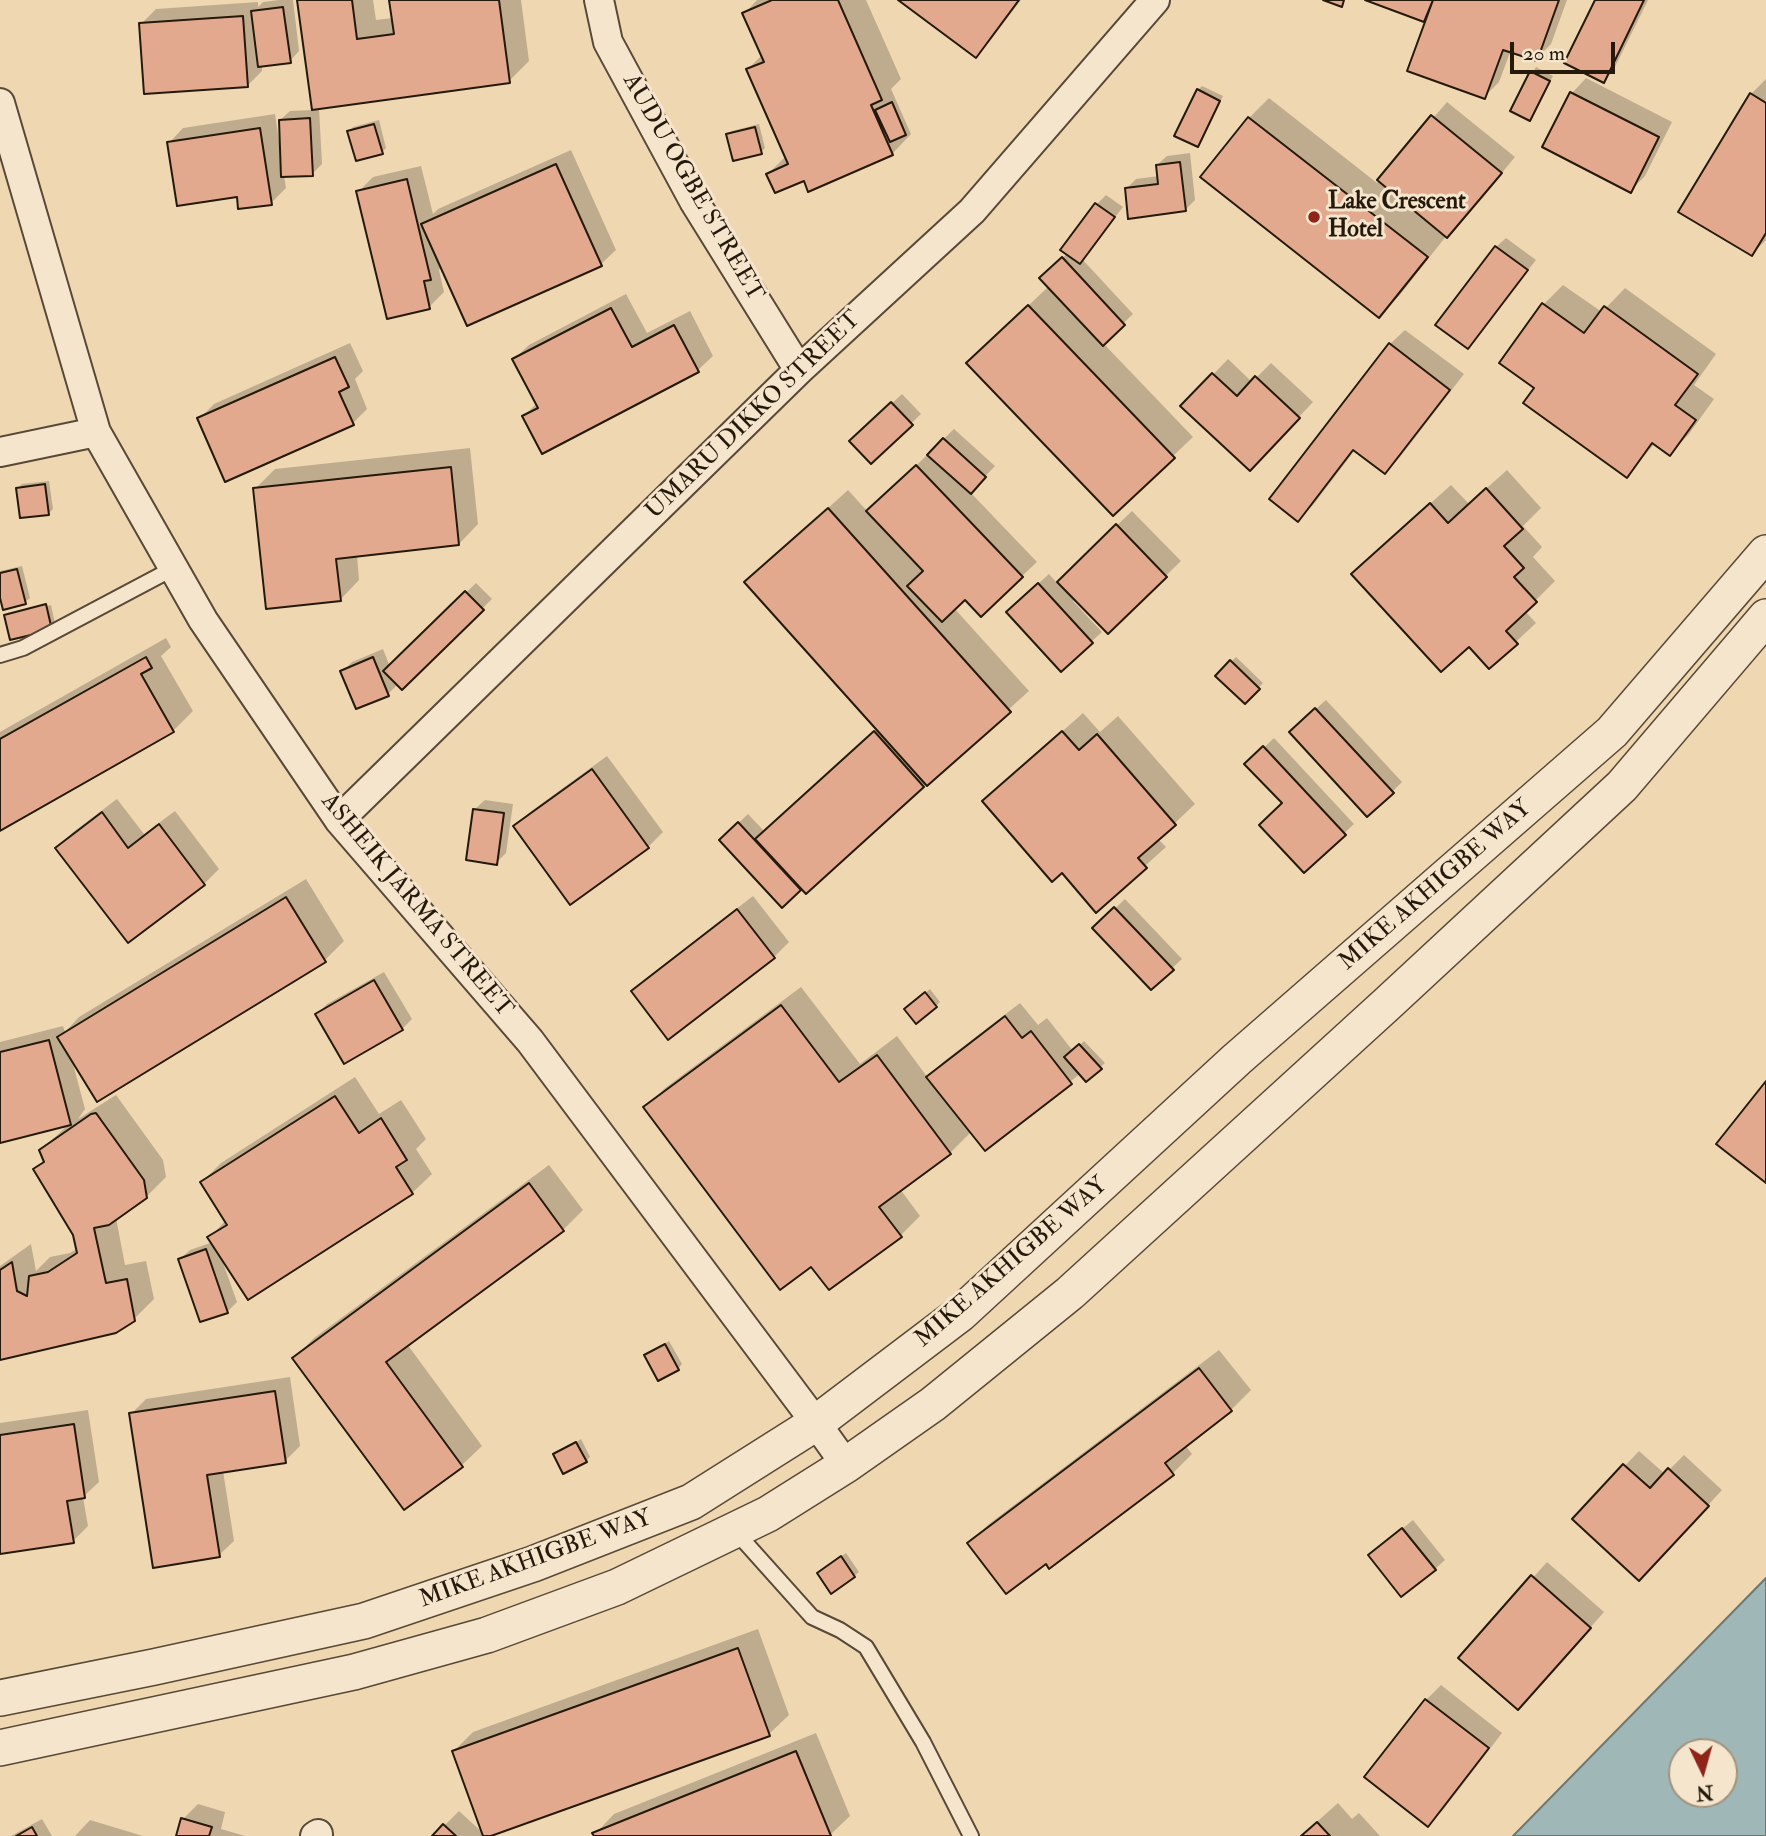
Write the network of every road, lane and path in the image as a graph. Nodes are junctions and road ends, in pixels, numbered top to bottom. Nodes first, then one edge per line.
1 (599, 0) edge
2 (1155, 0) edge
3 (0, 103) edge
4 (799, 370) junction
5 (96, 432) junction
6 (0, 452) edge
7 (1766, 553) edge
8 (174, 568) junction
9 (1766, 617) edge
10 (0, 655) edge
11 (339, 820) junction
12 (816, 1423) junction
13 (846, 1465) junction
14 (734, 1530) junction
15 (0, 1698) edge
16 (0, 1748) edge
17 (971, 1836) edge

1 - 4 street, AUDU OGBE STREET
2 - 4 street, UMARU DIKKO STREET
3 - 5 street, ASHEIK JARMA STREET
4 - 11 street, UMARU DIKKO STREET
5 - 6 street
5 - 8 street, ASHEIK JARMA STREET
7 - 12 street, MIKE AKHIGBE WAY
8 - 10 lane
8 - 11 street, ASHEIK JARMA STREET
9 - 13 street, MIKE AKHIGBE WAY
11 - 12 street, ASHEIK JARMA STREET
12 - 13 street, ASHEIK JARMA STREET
12 - 15 street, MIKE AKHIGBE WAY
13 - 14 street, MIKE AKHIGBE WAY
14 - 16 street, MIKE AKHIGBE WAY
14 - 17 lane

